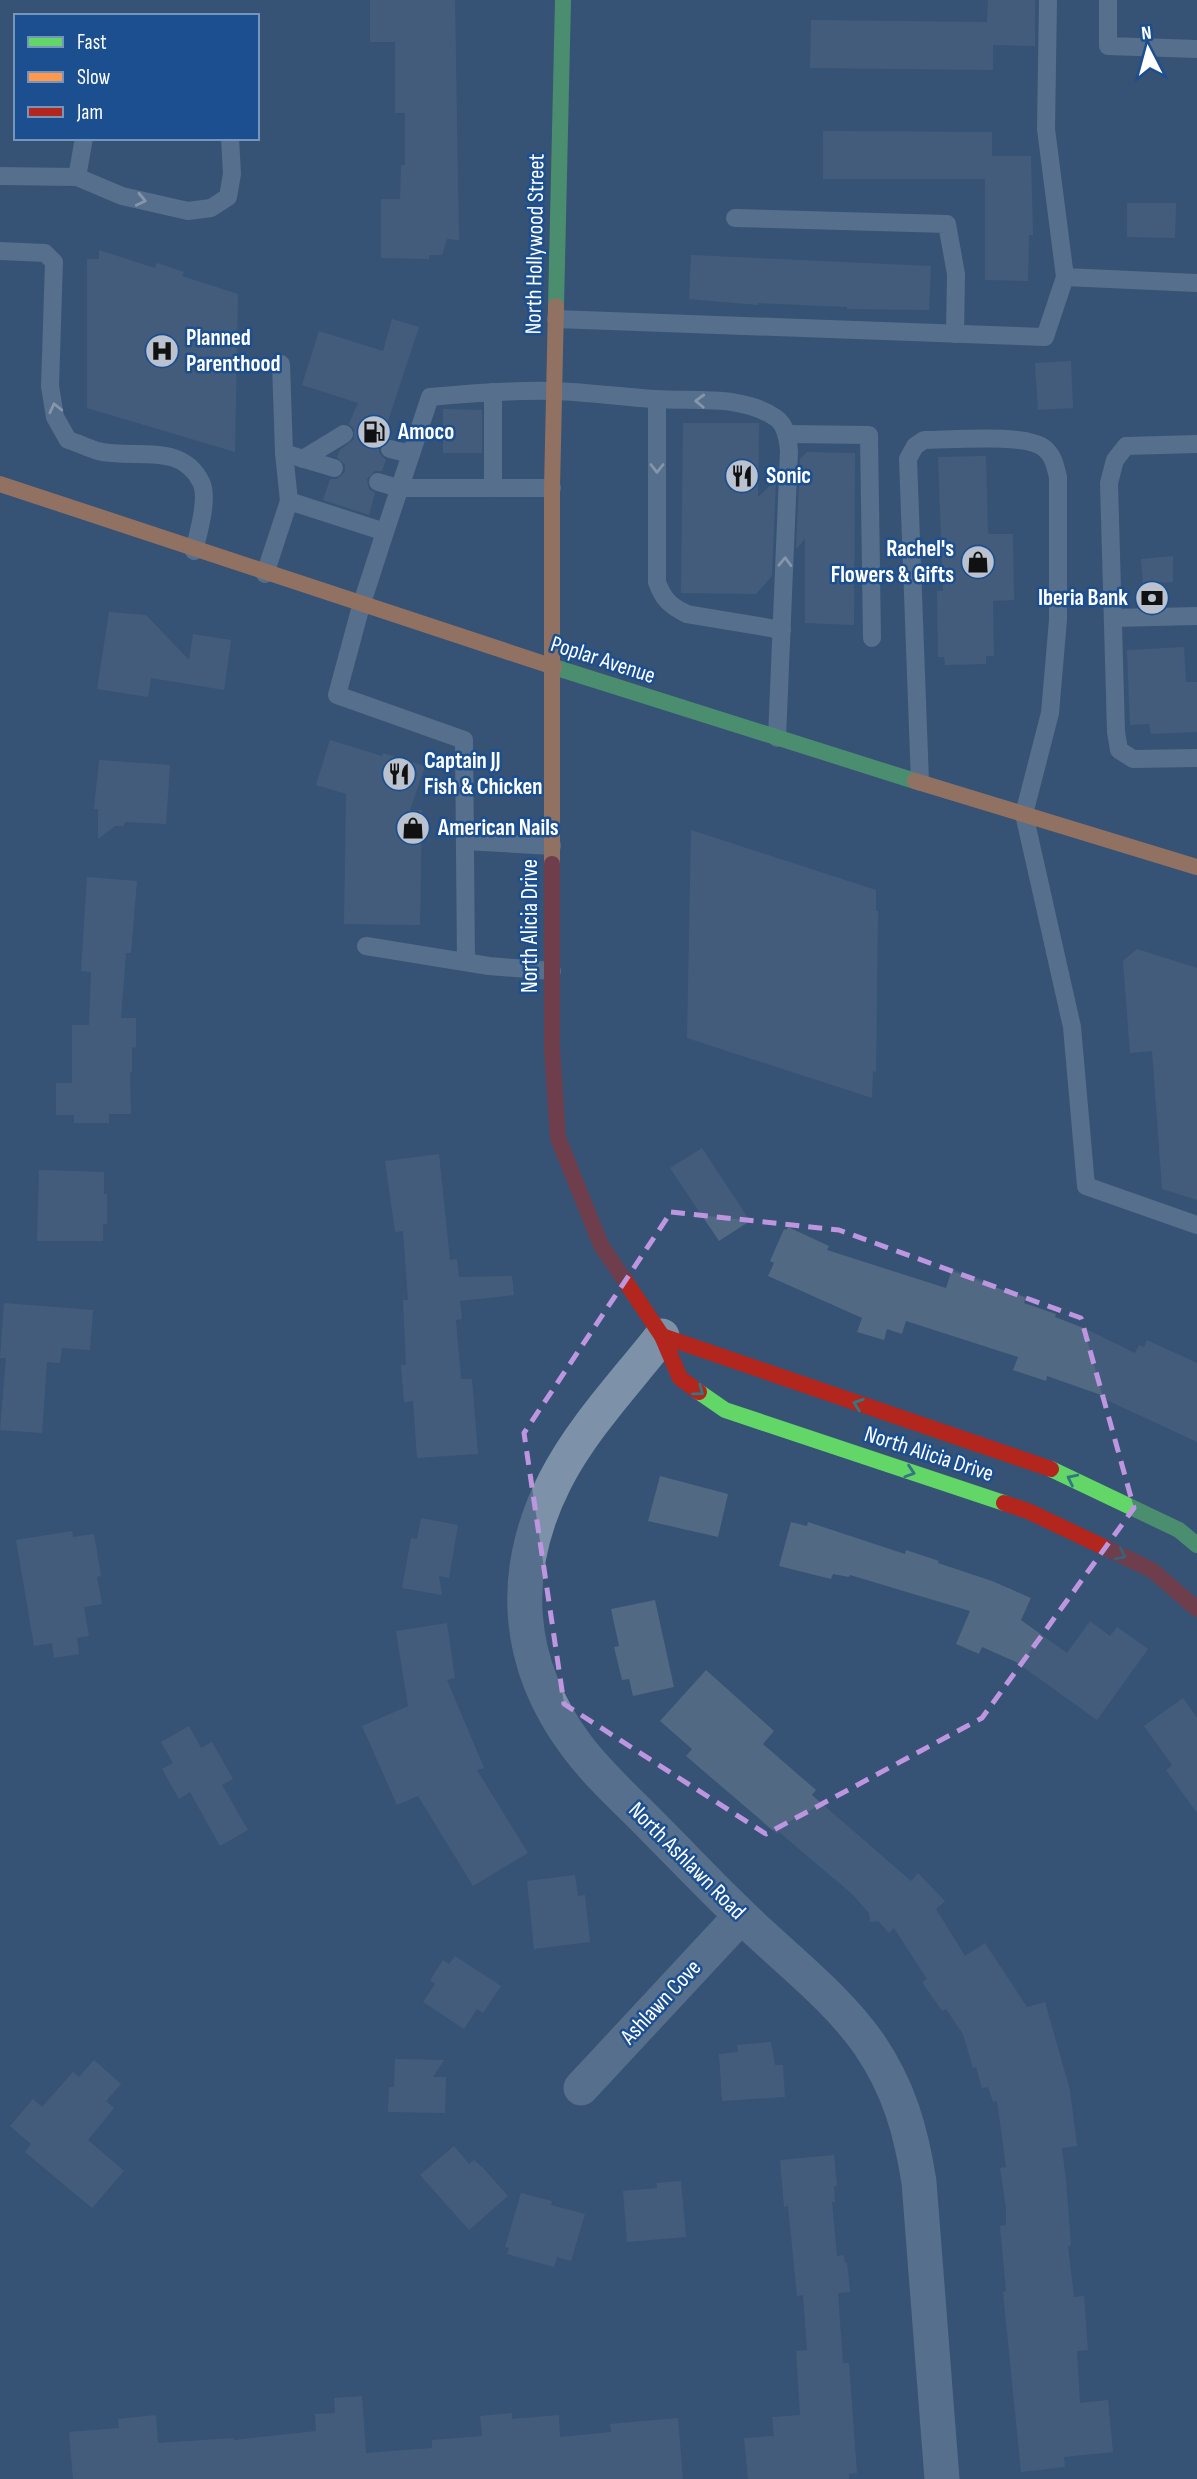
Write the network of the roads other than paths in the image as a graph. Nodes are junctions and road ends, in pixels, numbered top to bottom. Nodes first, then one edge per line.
1 (563, 0) edge
2 (1048, 0) edge
3 (1108, 0) edge
4 (1197, 49) edge
5 (84, 140) edge
6 (230, 140) edge
7 (0, 176) edge
8 (77, 177) junction
9 (734, 218) dead end
10 (0, 251) edge
11 (1065, 277) junction
12 (1197, 283) edge
13 (556, 319) junction
14 (955, 334) junction
15 (281, 364) dead end
16 (554, 391) junction
17 (494, 392) junction
18 (657, 399) junction
19 (344, 434) dead end
20 (787, 434) junction
21 (1197, 444) edge
22 (390, 449) dead end
23 (284, 453) junction
24 (411, 454) junction
25 (303, 459) junction
26 (334, 468) dead end
27 (378, 482) dead end
28 (0, 484) edge
29 (398, 488) junction
30 (493, 488) junction
31 (552, 488) junction
32 (289, 501) junction
33 (385, 531) junction
34 (194, 551) junction
35 (264, 574) junction
36 (360, 606) junction
37 (1197, 615) edge
38 (1113, 618) junction
39 (782, 630) junction
40 (872, 638) dead end
41 (552, 668) junction
42 (777, 738) junction
43 (1197, 758) edge
44 (920, 782) junction
45 (1024, 814) junction
46 (465, 841) junction
47 (552, 846) junction
48 (1197, 867) edge
49 (366, 946) dead end
50 (466, 962) junction
51 (552, 971) junction
52 (1197, 1225) edge
53 (662, 1336) junction
54 (1197, 1545) edge
55 (1197, 1609) edge
56 (741, 1916) junction
57 (581, 2088) dead end
58 (942, 2479) edge

1 - 13 main road, North Hollywood Street
2 - 11 lane
3 - 4 lane
5 - 8 lane
8 -> 6 lane
7 - 8 lane
9 - 14 lane
34 -> 10 lane
11 - 12 lane
11 - 14 lane
13 - 14 lane
13 - 16 main road, North Hollywood Street
15 - 23 lane
16 - 17 lane
16 - 18 lane
16 - 31 main road, North Hollywood Street
17 - 24 lane
17 - 30 lane
20 -> 18 lane
18 -> 39 lane
19 - 25 lane
39 -> 20 lane
20 - 40 lane
21 - 38 lane
22 - 24 lane
23 - 25 lane
23 - 32 lane
24 - 29 lane
25 - 26 lane
27 - 29 lane
28 - 34 main road, Poplar Avenue
29 - 30 lane
29 - 33 lane
30 - 31 lane
31 - 41 main road, North Alicia Drive
32 - 33 lane
32 - 35 lane
33 - 36 lane
34 - 35 main road, Poplar Avenue
35 - 36 main road, Poplar Avenue
36 - 41 main road, Poplar Avenue
36 - 46 lane
37 - 38 lane
38 - 43 lane
39 - 42 lane
41 - 42 main road, Poplar Avenue
41 - 47 main road, North Alicia Drive
42 - 44 main road, Poplar Avenue
44 - 45 main road, Poplar Avenue
44 - 45 lane
45 - 48 main road, Poplar Avenue
45 - 52 lane
46 - 47 lane
46 - 50 lane
47 - 51 main road, North Alicia Drive
49 - 50 lane
50 - 51 lane
51 - 53 main road, North Alicia Drive
54 -> 53 main road, North Alicia Drive
53 -> 55 main road, North Alicia Drive
53 - 56 street, North Ashlawn Road
56 - 57 street, Ashlawn Cove
56 - 58 street, North Ashlawn Road

